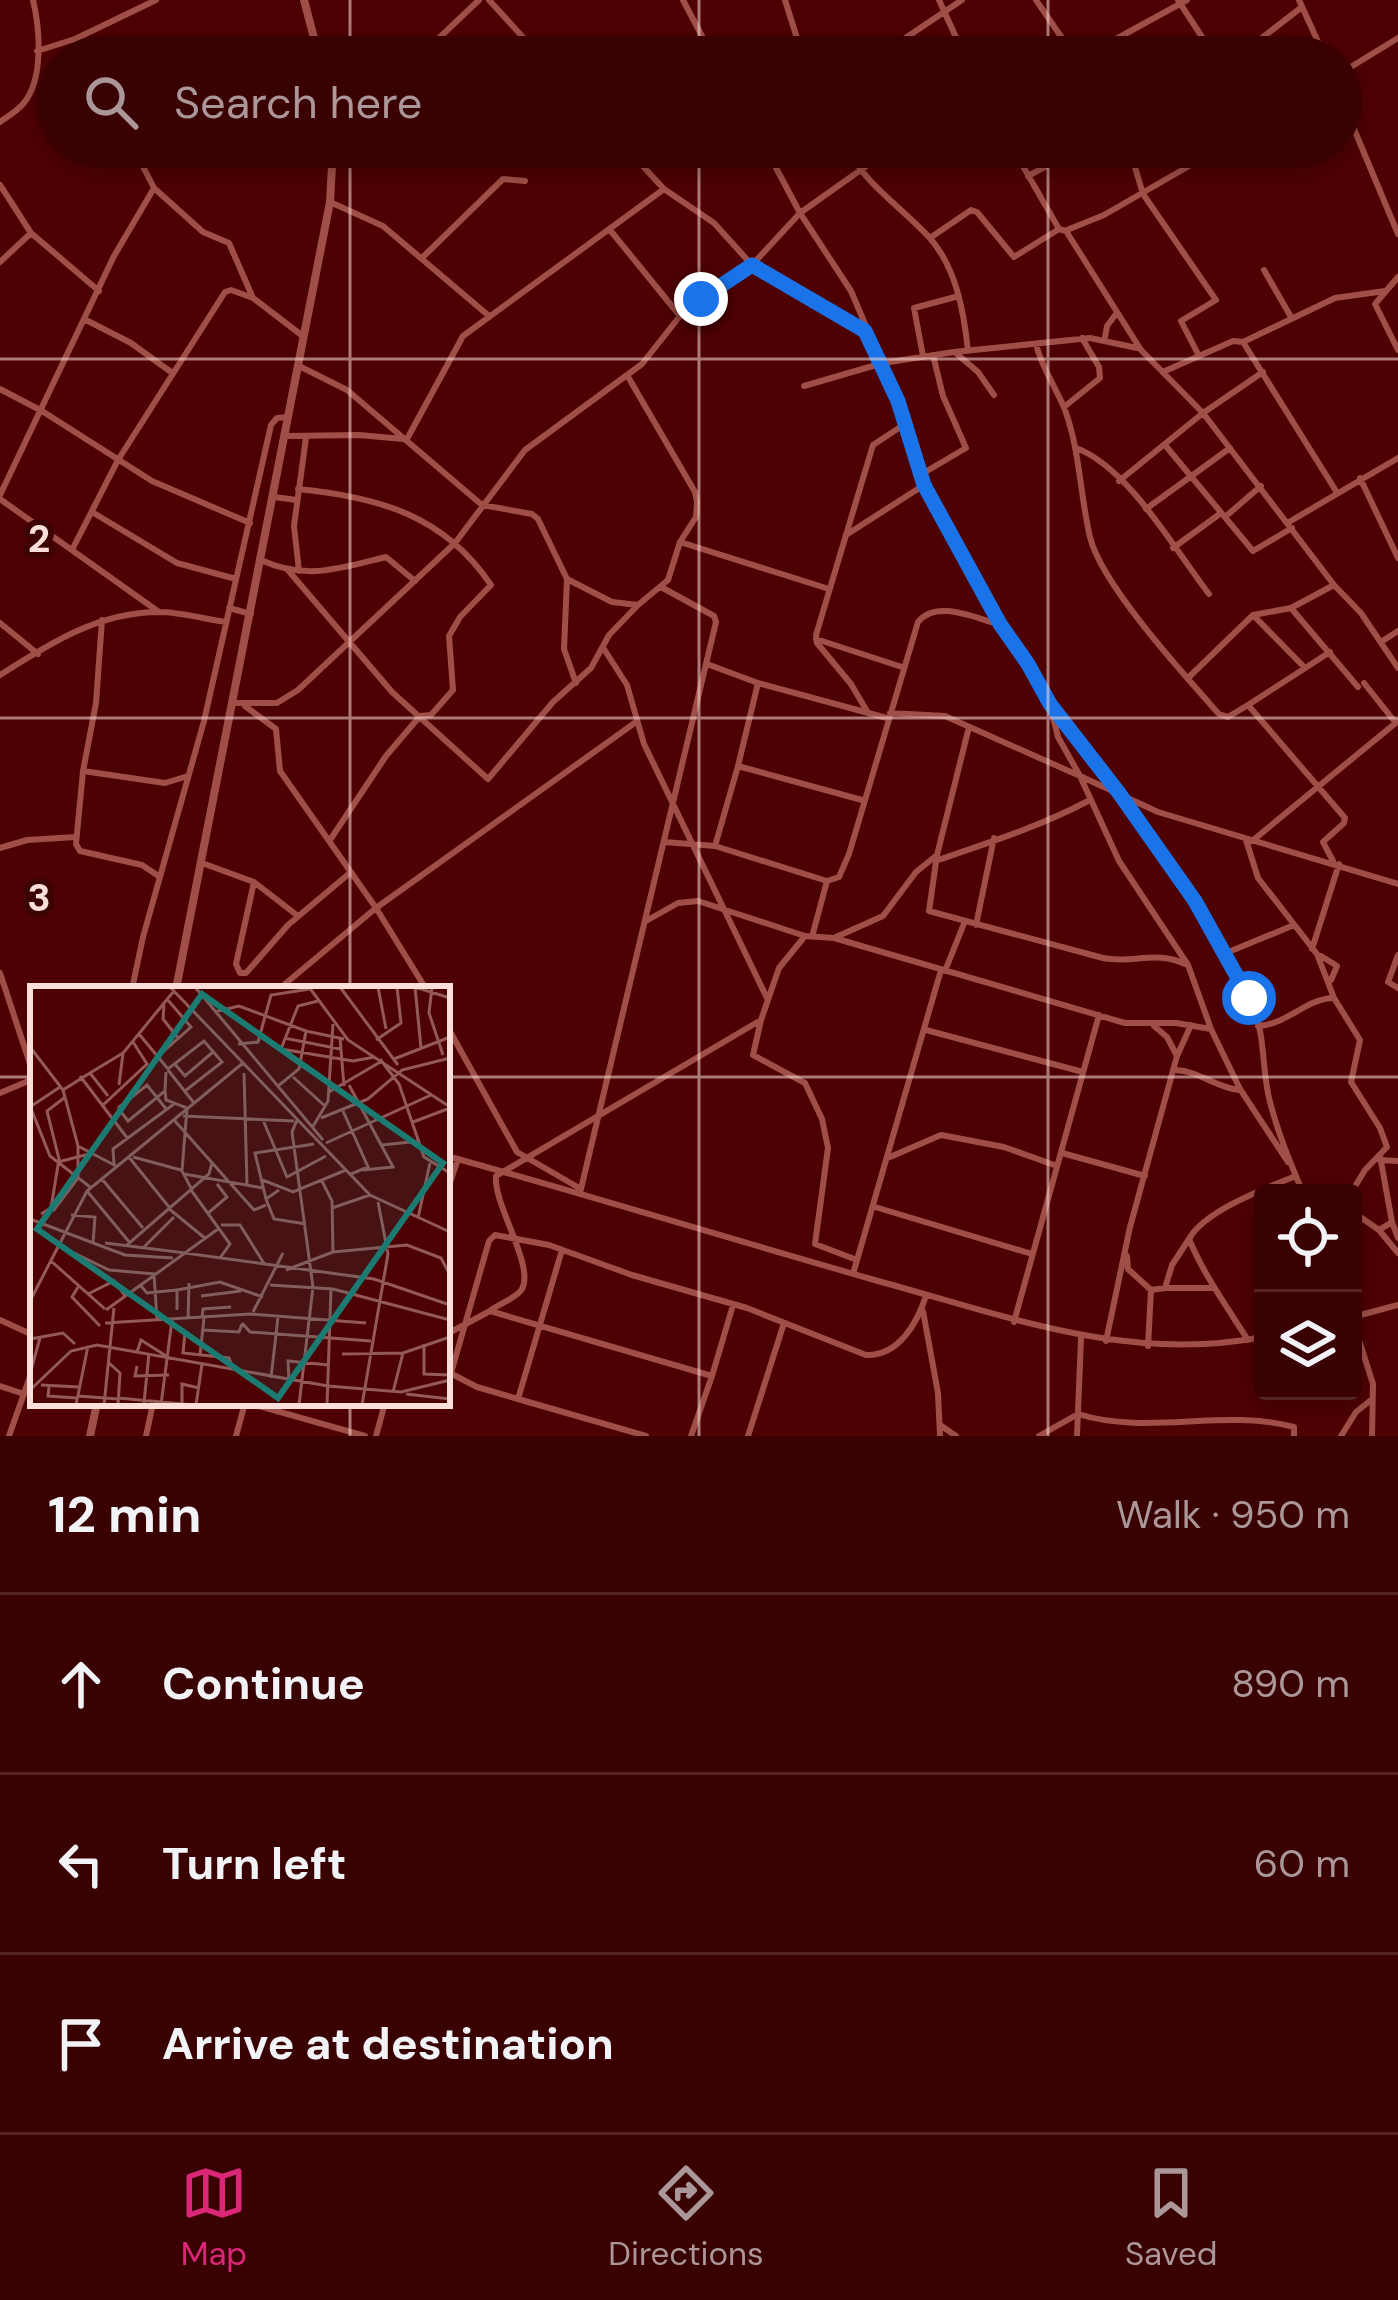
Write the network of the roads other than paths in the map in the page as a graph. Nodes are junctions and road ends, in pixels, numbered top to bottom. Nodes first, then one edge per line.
1 (33, 0) edge
2 (156, 0) edge
3 (304, 0) edge
4 (479, 0) edge
5 (489, 0) edge
6 (683, 0) edge
7 (785, 0) edge
8 (939, 0) edge
9 (962, 0) edge
10 (1036, 0) edge
11 (1182, 1) edge
12 (1300, 4) edge
13 (947, 10) junction
14 (37, 36) edge
15 (81, 36) edge
16 (313, 36) edge
17 (441, 36) edge
18 (522, 36) edge
19 (702, 36) edge
20 (796, 36) edge
21 (908, 36) edge
22 (956, 36) edge
23 (1063, 36) edge
24 (1118, 36) edge
25 (1203, 36) edge
26 (1262, 36) edge
27 (1315, 36) edge
28 (1398, 38) edge
29 (36, 59) edge
30 (1362, 60) edge
31 (0, 122) edge
32 (1362, 148) edge
33 (144, 168) edge
34 (333, 168) edge
35 (645, 168) edge
36 (776, 168) edge
37 (861, 168) edge
38 (1024, 168) edge
39 (1043, 168) edge
40 (1135, 168) edge
41 (1187, 168) edge
42 (858, 170) junction
43 (1028, 176) junction
44 (525, 181) dead end
45 (0, 185) edge
46 (154, 188) junction
47 (664, 189) junction
48 (1143, 194) junction
49 (330, 202) junction
50 (800, 213) junction
51 (610, 230) junction
52 (1063, 230) junction
53 (31, 232) junction
54 (1398, 234) edge
55 (930, 238) junction
56 (422, 257) junction
57 (0, 262) edge
58 (752, 265) junction
59 (1264, 270) dead end
60 (1398, 277) edge
61 (99, 291) junction
62 (1384, 291) junction
63 (959, 296) junction
64 (253, 298) junction
65 (1116, 314) junction
66 (489, 316) junction
67 (680, 316) junction
68 (1291, 316) junction
69 (86, 320) junction
70 (865, 331) junction
71 (304, 338) junction
72 (1082, 338) junction
73 (1106, 338) junction
74 (1243, 342) junction
75 (1036, 344) junction
76 (1141, 350) junction
77 (1398, 350) edge
78 (968, 351) junction
79 (954, 352) junction
80 (928, 355) junction
81 (1199, 356) junction
82 (883, 363) junction
83 (299, 366) junction
84 (1164, 371) junction
85 (171, 372) junction
86 (1264, 372) junction
87 (627, 375) junction
88 (804, 386) dead end
89 (0, 388) edge
90 (994, 395) dead end
91 (1064, 407) junction
92 (42, 411) junction
93 (1203, 413) junction
94 (289, 417) junction
95 (905, 424) junction
96 (286, 436) junction
97 (306, 438) junction
98 (406, 439) junction
99 (1166, 445) junction
100 (1075, 448) junction
101 (1230, 448) junction
102 (1398, 458) edge
103 (118, 460) junction
104 (920, 475) junction
105 (1191, 475) junction
106 (1360, 478) junction
107 (1119, 481) junction
108 (924, 485) junction
109 (1261, 486) junction
110 (298, 489) junction
111 (1336, 491) junction
112 (0, 497) edge
113 (297, 500) junction
114 (254, 502) junction
115 (273, 502) junction
116 (482, 505) junction
117 (1146, 509) junction
118 (92, 512) junction
119 (1223, 515) junction
120 (250, 523) junction
121 (1291, 525) junction
122 (843, 537) junction
123 (680, 542) junction
124 (455, 543) junction
125 (73, 548) junction
126 (1173, 548) junction
127 (1398, 556) edge
128 (261, 560) junction
129 (286, 569) junction
130 (299, 571) junction
131 (236, 579) junction
132 (567, 579) junction
133 (415, 580) junction
134 (1334, 585) junction
135 (661, 587) junction
136 (829, 589) junction
137 (1209, 594) dead end
138 (638, 605) junction
139 (229, 608) junction
140 (1291, 608) junction
141 (159, 612) junction
142 (250, 614) junction
143 (1253, 615) junction
144 (102, 620) junction
145 (226, 622) junction
146 (0, 623) edge
147 (1000, 624) junction
148 (1398, 632) edge
149 (816, 639) junction
150 (1381, 642) junction
151 (349, 643) junction
152 (604, 649) junction
153 (1330, 652) junction
154 (38, 654) junction
155 (707, 664) junction
156 (902, 667) junction
157 (1305, 668) junction
158 (1398, 668) edge
159 (0, 675) edge
160 (1188, 678) junction
161 (576, 683) junction
162 (758, 683) junction
163 (239, 704) junction
164 (1050, 704) junction
165 (1248, 705) junction
166 (868, 713) junction
167 (420, 716) junction
168 (889, 716) junction
169 (636, 722) junction
170 (1397, 722) edge
171 (969, 726) junction
172 (738, 766) junction
173 (83, 771) junction
174 (188, 776) junction
175 (1080, 776) junction
176 (1319, 785) junction
177 (1119, 793) junction
178 (862, 800) junction
179 (1090, 800) junction
180 (673, 802) junction
181 (76, 837) junction
182 (994, 838) junction
183 (330, 840) junction
184 (1249, 840) junction
185 (664, 842) junction
186 (690, 842) junction
187 (716, 846) junction
188 (0, 848) edge
189 (938, 857) junction
190 (202, 863) junction
191 (1336, 864) junction
192 (351, 872) junction
193 (161, 878) junction
194 (827, 881) junction
195 (254, 882) junction
196 (1398, 884) edge
197 (720, 907) junction
198 (376, 908) junction
199 (298, 916) junction
200 (646, 921) junction
201 (965, 922) junction
202 (976, 925) junction
203 (1294, 925) junction
204 (809, 935) junction
205 (834, 938) junction
206 (1226, 952) junction
207 (1314, 952) junction
208 (1398, 955) edge
209 (1188, 965) junction
210 (943, 970) junction
211 (0, 973) edge
212 (133, 986) edge
213 (177, 986) edge
214 (283, 986) edge
215 (424, 986) edge
216 (1398, 988) edge
217 (1334, 998) junction
218 (768, 1001) junction
219 (1099, 1015) junction
220 (761, 1020) junction
221 (1154, 1025) junction
222 (1191, 1025) junction
223 (1258, 1026) junction
224 (1211, 1029) junction
225 (926, 1030) junction
226 (450, 1031) edge
227 (1177, 1056) junction
228 (30, 1067) edge
229 (1176, 1070) junction
230 (1083, 1072) junction
231 (30, 1078) edge
232 (1240, 1089) junction
233 (0, 1093) edge
234 (600, 1114) junction
235 (1061, 1153) junction
236 (450, 1157) edge
237 (522, 1157) junction
238 (890, 1157) junction
239 (1380, 1158) junction
240 (458, 1159) junction
241 (1398, 1161) edge
242 (1288, 1162) junction
243 (1058, 1166) junction
244 (500, 1172) junction
245 (1145, 1176) junction
246 (1296, 1176) junction
247 (450, 1182) edge
248 (1299, 1184) edge
249 (1357, 1184) edge
250 (580, 1191) junction
251 (874, 1208) junction
252 (1362, 1218) edge
253 (1392, 1222) junction
254 (1378, 1230) junction
255 (514, 1238) junction
256 (1398, 1238) edge
257 (1189, 1239) junction
258 (1126, 1248) junction
259 (562, 1250) junction
260 (1032, 1253) junction
261 (1398, 1253) edge
262 (857, 1260) junction
263 (853, 1274) junction
264 (1166, 1288) junction
265 (1214, 1288) junction
266 (1151, 1290) junction
267 (926, 1296) junction
268 (734, 1305) junction
269 (1398, 1305) edge
270 (922, 1307) junction
271 (490, 1311) junction
272 (1362, 1316) edge
273 (0, 1320) edge
274 (1014, 1322) junction
275 (784, 1323) junction
276 (466, 1324) junction
277 (540, 1324) junction
278 (450, 1332) edge
279 (30, 1334) edge
280 (1081, 1336) junction
281 (1254, 1339) edge
282 (1248, 1340) junction
283 (1106, 1341) junction
284 (1148, 1346) junction
285 (1362, 1346) edge
286 (450, 1369) edge
287 (450, 1373) edge
288 (712, 1376) junction
289 (30, 1377) edge
290 (0, 1386) edge
291 (24, 1394) junction
292 (518, 1399) junction
293 (1371, 1400) junction
294 (96, 1406) edge
295 (152, 1406) edge
296 (246, 1406) edge
297 (255, 1406) edge
298 (384, 1406) edge
299 (1078, 1414) junction
300 (940, 1425) junction
301 (327, 1432) edge
302 (9, 1436) edge
303 (90, 1436) edge
304 (146, 1436) edge
305 (236, 1436) edge
306 (365, 1436) edge
307 (376, 1436) edge
308 (646, 1436) edge
309 (691, 1436) edge
310 (748, 1436) edge
311 (940, 1436) edge
312 (956, 1436) edge
313 (1039, 1436) edge
314 (1077, 1436) edge
315 (1294, 1436) edge
316 (1341, 1436) edge
317 (1372, 1436) edge

1 - 14 street
2 - 15 street
3 - 16 street
4 - 17 street
5 - 18 street
6 - 19 street
7 - 20 street
8 - 13 street
9 - 13 street
10 - 23 street
11 - 24 street
11 - 25 street
12 - 26 street
12 - 27 street
13 - 21 street
13 - 22 street
28 - 30 street
29 - 31 street
32 - 54 street
33 - 46 street
34 - 49 street
35 - 47 street
36 - 50 street
37 - 42 street
38 - 43 street
39 - 43 street
40 - 48 street
41 - 48 street
42 - 50 street
42 - 55 street
43 - 52 street
44 - 56 street
45 - 53 street
46 - 61 street
46 - 64 street
47 - 51 street
47 - 58 street
48 - 52 street
48 - 81 street
49 - 56 street
49 - 71 street
50 - 58 street
50 - 70 street
51 - 66 street
51 - 67 street
52 - 55 street
52 - 65 street
53 - 57 street
53 - 61 street
55 - 63 street
56 - 66 street
58 - 67 street
58 - 70 street
59 - 68 street
60 - 62 street
61 - 69 street
62 - 68 street
62 - 77 street
63 - 78 street
63 - 80 street
64 - 71 street
64 - 85 street
65 - 73 street
65 - 76 street
66 - 98 street
67 - 87 street
68 - 74 street
69 - 85 street
69 - 92 street
70 - 82 street
71 - 83 street
72 - 73 street
72 - 75 street
72 - 91 street
73 - 76 street
74 - 81 street
74 - 86 street
75 - 78 street
75 - 91 street
76 - 84 street
78 - 79 street
79 - 80 street
79 - 90 street
80 - 82 street
80 - 104 street
81 - 84 street
82 - 88 street
82 - 95 street
83 - 94 street
83 - 98 street
84 - 93 street
85 - 103 street
86 - 93 street
86 - 111 street
87 - 116 street
87 - 123 street
89 - 92 street
91 - 100 street
92 - 103 street
92 - 112 street
93 - 99 street
93 - 101 street
94 - 96 street
94 - 114 street
95 - 104 street
95 - 122 street
96 - 97 street
96 - 115 street
97 - 98 street
97 - 110 street
98 - 116 street
99 - 105 street
99 - 107 street
100 - 107 street
100 - 160 street
101 - 105 street
101 - 109 street
102 - 106 street
103 - 118 street
103 - 120 street
104 - 108 street
105 - 117 street
105 - 119 street
106 - 111 street
106 - 127 street
107 - 117 street
108 - 122 street
108 - 147 street
109 - 119 street
109 - 121 street
110 - 113 street
110 - 124 street
111 - 121 street
112 - 125 street
113 - 115 street
113 - 130 street
114 - 115 street
114 - 120 street
115 - 128 street
116 - 124 street
116 - 132 street
117 - 126 street
118 - 125 street
118 - 131 street
119 - 121 street
119 - 126 street
120 - 131 street
121 - 134 street
122 - 136 street
123 - 135 street
123 - 136 street
124 - 133 street
124 - 167 street
125 - 141 street
126 - 137 street
128 - 129 street
128 - 142 street
129 - 130 street
129 - 151 street
130 - 133 street
131 - 139 street
132 - 138 street
132 - 161 street
133 - 151 street
134 - 140 street
134 - 150 street
135 - 138 street
135 - 155 street
136 - 149 street
138 - 152 street
139 - 142 street
139 - 145 street
140 - 143 street
140 - 153 street
141 - 144 street
141 - 145 street
142 - 163 street
143 - 157 street
143 - 160 street
144 - 154 street
144 - 173 street
145 - 174 street
146 - 154 street
147 - 156 street
147 - 164 street
148 - 150 street
149 - 156 street
149 - 166 street
150 - 158 street
151 - 163 street
151 - 167 street
152 - 161 street
152 - 169 street
153 - 157 street
153 - 170 street
154 - 159 street
155 - 162 street
155 - 180 street
156 - 168 street
157 - 165 street
160 - 165 street
161 - 167 street
162 - 166 street
162 - 172 street
163 - 183 street
163 - 190 street
164 - 175 street
164 - 177 street
165 - 176 street
166 - 168 street
167 - 183 street
168 - 171 street
168 - 178 street
169 - 180 street
169 - 198 street
170 - 176 street
171 - 175 street
171 - 189 street
172 - 178 street
172 - 187 street
173 - 174 street
173 - 181 street
174 - 193 street
175 - 177 street
175 - 179 street
176 - 184 street
176 - 191 street
177 - 184 street
177 - 206 street
178 - 194 street
179 - 182 street
179 - 209 street
180 - 185 street
180 - 186 street
181 - 188 street
181 - 193 street
182 - 189 street
182 - 202 street
183 - 192 street
184 - 191 street
184 - 203 street
185 - 186 street
185 - 200 street
186 - 187 street
186 - 197 street
187 - 194 street
189 - 201 street
189 - 205 street
190 - 195 street
190 - 213 street
191 - 196 street
191 - 207 street
192 - 198 street
192 - 199 street
193 - 212 street
194 - 204 street
195 - 199 street
195 - 199 street
197 - 200 street
197 - 204 street
197 - 218 street
198 - 214 street
198 - 215 street
200 - 234 street
201 - 202 street
201 - 210 street
202 - 209 street
203 - 206 street
203 - 207 street
204 - 205 street
204 - 218 street
205 - 210 street
206 - 223 street
207 - 217 street
208 - 216 street
209 - 224 street
210 - 219 street
210 - 225 street
211 - 228 street
217 - 223 street
217 - 239 street
218 - 220 street
219 - 221 street
219 - 230 street
220 - 234 street
220 - 262 street
221 - 222 street
221 - 227 street
222 - 224 street
222 - 227 street
223 - 242 street
224 - 232 street
225 - 230 street
225 - 238 street
226 - 237 street
227 - 229 street
229 - 232 street
229 - 245 street
230 - 235 street
231 - 233 street
232 - 242 street
234 - 237 street
234 - 250 street
235 - 243 street
235 - 245 street
236 - 240 street
237 - 244 street
237 - 250 street
238 - 243 street
238 - 251 street
239 - 241 street
239 - 249 street
239 - 253 street
240 - 244 street
240 - 247 street
242 - 246 street
243 - 260 street
244 - 250 street
244 - 255 street
245 - 258 street
246 - 248 street
246 - 257 street
250 - 263 street
251 - 260 street
251 - 262 street
252 - 254 street
253 - 254 street
253 - 256 street
254 - 261 street
255 - 259 street
255 - 271 street
255 - 276 street
257 - 264 street
257 - 265 street
258 - 266 street
258 - 283 street
259 - 268 street
259 - 277 street
260 - 274 street
262 - 263 street
263 - 267 street
264 - 265 street
264 - 266 street
265 - 282 street
266 - 284 street
267 - 270 street
267 - 274 street
268 - 275 street
268 - 288 street
269 - 272 street
270 - 275 street
270 - 300 street
271 - 276 street
271 - 277 street
273 - 279 street
274 - 280 street
275 - 310 street
276 - 278 street
276 - 286 street
277 - 288 street
277 - 292 street
280 - 283 street
280 - 299 street
281 - 282 street
282 - 284 street
283 - 284 street
285 - 293 street
287 - 292 street
288 - 309 street
289 - 291 street
290 - 291 street
291 - 302 street
292 - 308 street
293 - 316 street
293 - 317 street
294 - 303 street
295 - 304 street
296 - 305 street
297 - 301 street
298 - 307 street
299 - 313 street
299 - 314 street
299 - 315 street
300 - 311 street
300 - 312 street
301 - 306 street

